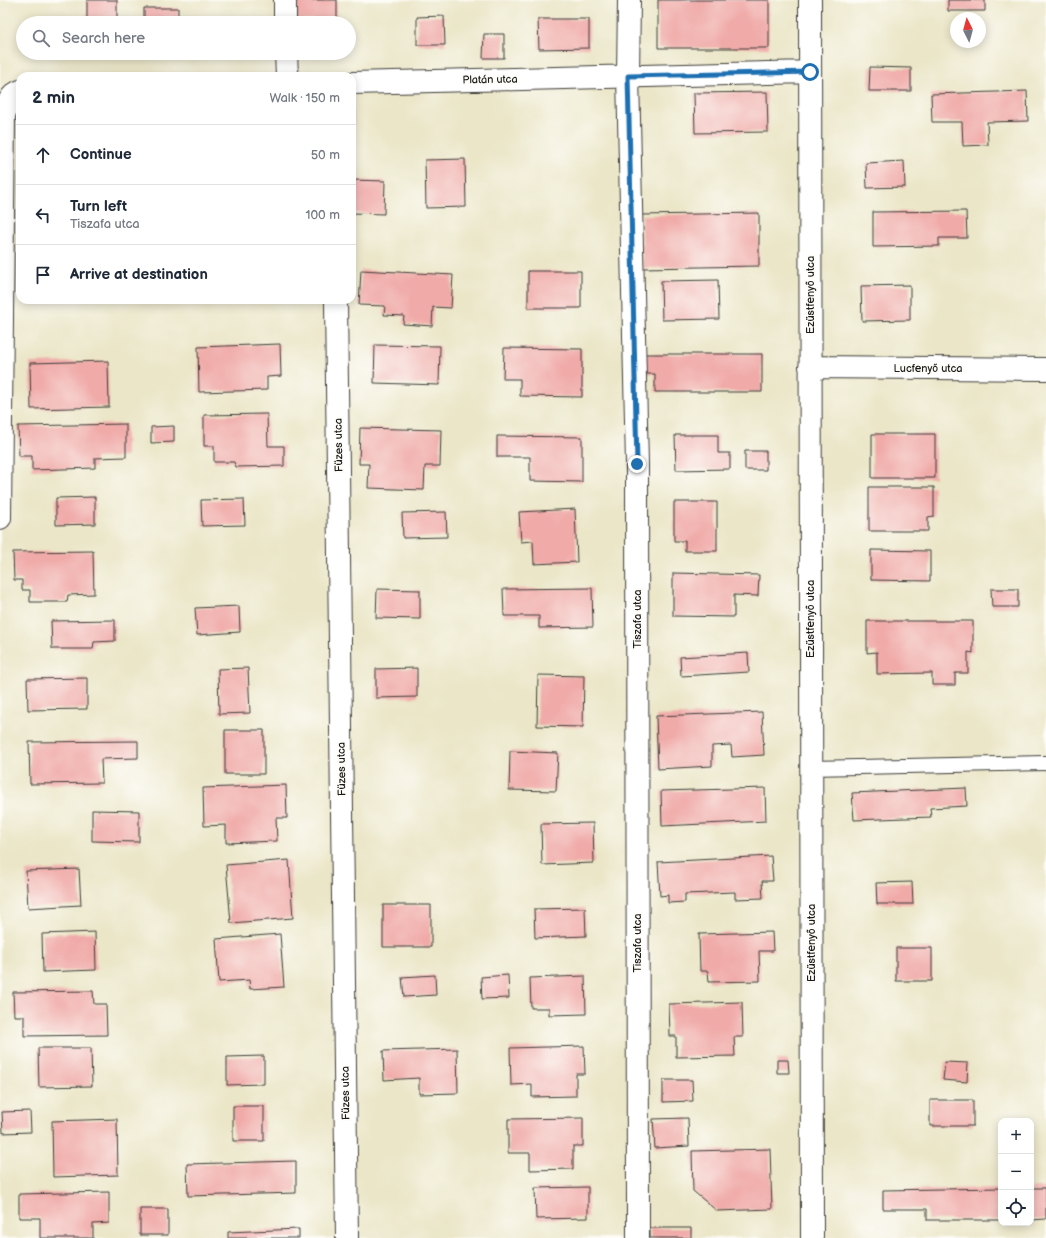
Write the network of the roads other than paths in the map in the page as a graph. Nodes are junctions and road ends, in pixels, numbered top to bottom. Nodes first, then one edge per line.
1 (285, 0) edge
2 (629, 0) edge
3 (810, 0) edge
4 (285, 16) edge
5 (286, 60) edge
6 (287, 72) edge
7 (810, 72) junction
8 (628, 76) junction
9 (356, 83) edge
10 (16, 92) edge
11 (336, 304) edge
12 (1, 341) edge
13 (810, 367) junction
14 (1046, 369) edge
15 (0, 518) edge
16 (1046, 763) edge
17 (811, 768) junction
18 (347, 1238) edge
19 (638, 1238) edge
20 (812, 1238) edge

1 - 4 street
2 - 8 street, Tiszafa utca
3 - 7 street, Ezüstfenyő utca
5 - 6 street
7 - 8 street, Platán utca
7 - 13 street, Ezüstfenyő utca
8 - 9 street, Platán utca
8 - 19 street, Tiszafa utca
10 - 12 street
11 - 18 street, Füzes utca
12 - 15 street
13 - 14 street, Lucfenyő utca
13 - 17 street, Ezüstfenyő utca
16 - 17 lane
17 - 20 street, Ezüstfenyő utca

